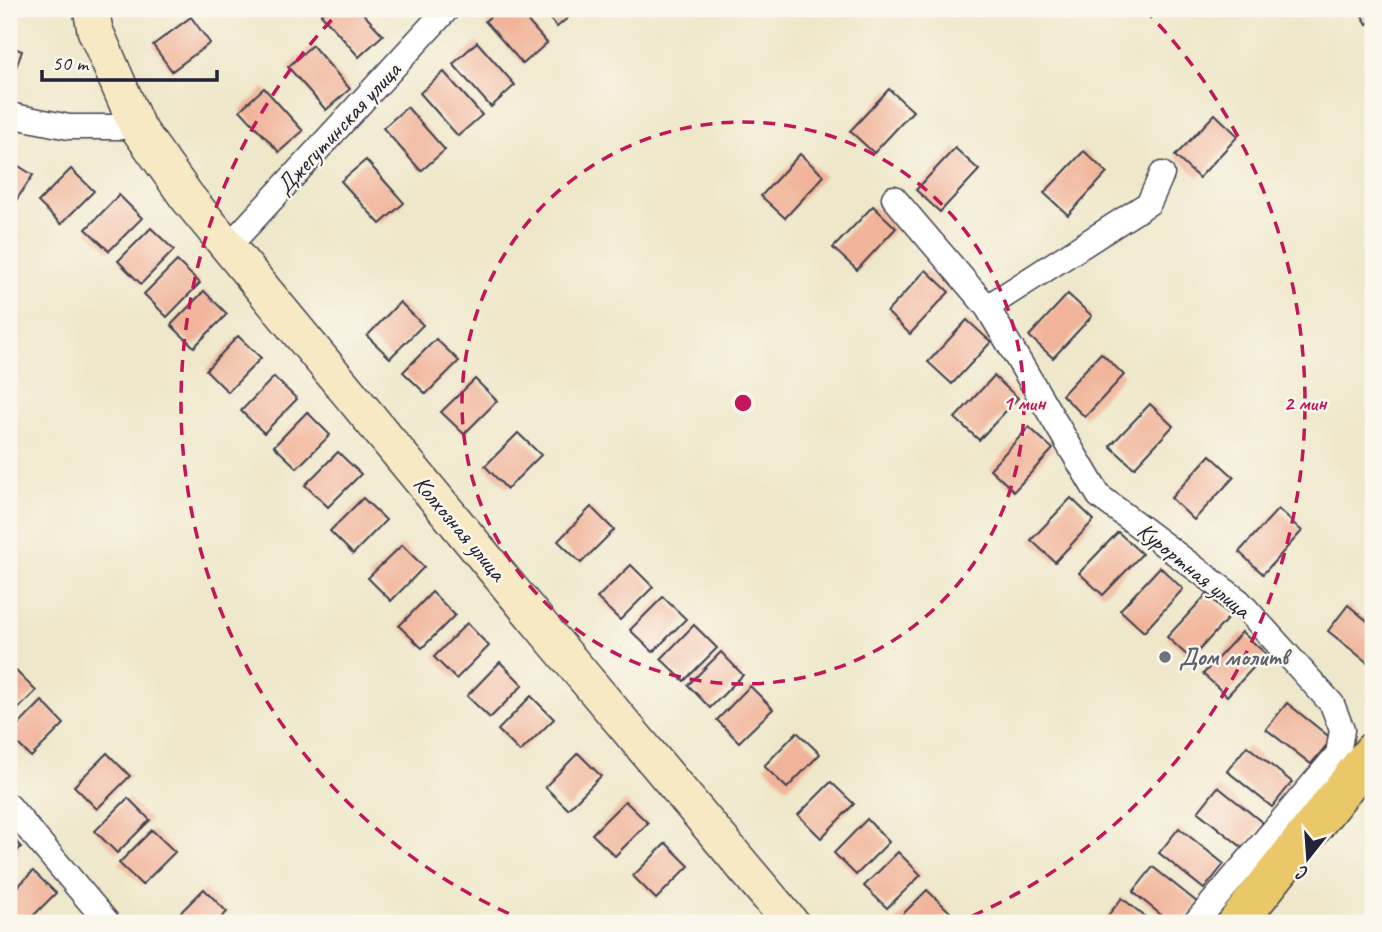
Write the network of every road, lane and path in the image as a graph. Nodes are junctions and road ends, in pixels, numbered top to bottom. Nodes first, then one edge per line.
1 (91, 9) edge
2 (447, 9) edge
3 (9, 115) edge
4 (137, 127) junction
5 (1162, 174) dead end
6 (894, 198) dead end
7 (228, 247) junction
8 (987, 307) junction
9 (1373, 751) edge
10 (9, 806) edge
11 (108, 923) edge
12 (791, 923) edge
13 (1195, 923) edge
14 (1237, 923) edge

1 - 4 main road, Колхозная улица
2 - 7 street, Джегутинская улица
3 - 4 street
4 - 7 main road, Колхозная улица
5 - 8 street
6 - 8 street, Курортная улица
7 - 12 main road, Колхозная улица
8 - 13 street, Курортная улица
9 - 14 main road
10 - 11 street

